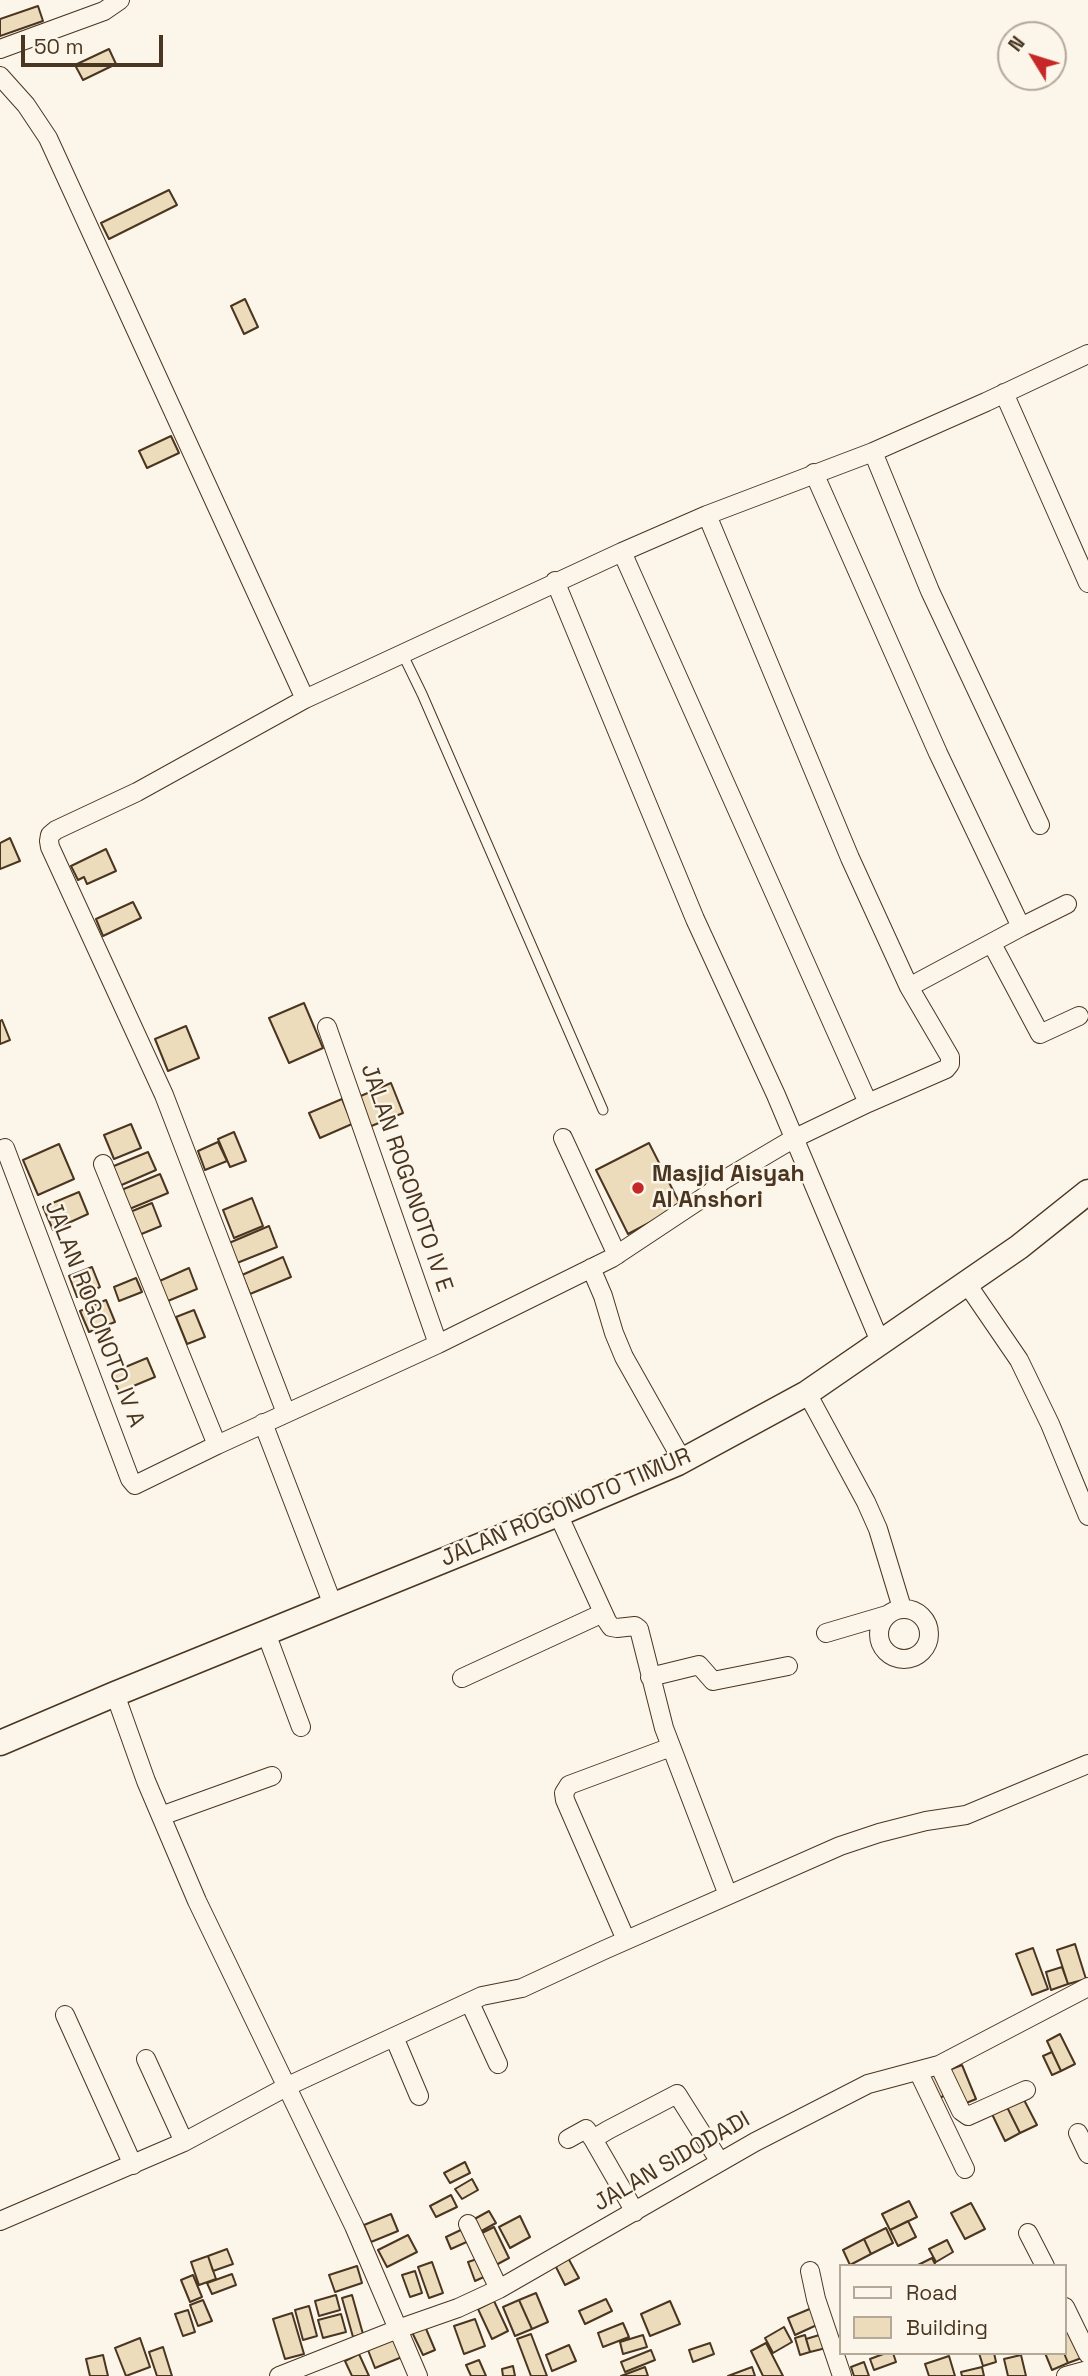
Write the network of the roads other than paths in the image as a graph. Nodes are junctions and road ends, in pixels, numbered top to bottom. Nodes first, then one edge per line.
1 (120, 0) edge
2 (0, 49) edge
3 (0, 76) edge
4 (1088, 354) edge
5 (1004, 393) junction
6 (873, 452) junction
7 (814, 473) junction
8 (707, 515) junction
9 (622, 552) junction
10 (555, 581) junction
11 (1088, 583) edge
12 (402, 653) junction
13 (305, 699) junction
14 (1040, 825) dead end
15 (1067, 904) dead end
16 (1021, 928) junction
17 (992, 944) junction
18 (909, 987) junction
19 (1079, 1016) dead end
20 (327, 1027) dead end
21 (868, 1103) junction
22 (603, 1110) dead end
23 (563, 1138) dead end
24 (793, 1139) junction
25 (5, 1148) dead end
26 (103, 1164) dead end
27 (1088, 1192) edge
28 (617, 1255) junction
29 (591, 1268) junction
30 (967, 1284) junction
31 (438, 1344) junction
32 (881, 1344) junction
33 (807, 1393) junction
34 (286, 1413) junction
35 (263, 1423) junction
36 (217, 1445) junction
37 (682, 1460) junction
38 (558, 1514) junction
39 (1088, 1516) edge
40 (333, 1605) junction
41 (603, 1613) junction
42 (266, 1633) junction
43 (827, 1633) dead end
44 (788, 1666) dead end
45 (650, 1677) junction
46 (462, 1678) dead end
47 (116, 1694) junction
48 (301, 1727) dead end
49 (0, 1743) edge
50 (671, 1747) junction
51 (1088, 1764) edge
52 (272, 1776) dead end
53 (161, 1816) junction
54 (729, 1895) junction
55 (626, 1940) junction
56 (1088, 1987) edge
57 (470, 2003) junction
58 (65, 2015) dead end
59 (394, 2037) junction
60 (146, 2059) dead end
61 (498, 2064) dead end
62 (939, 2065) junction
63 (918, 2070) junction
64 (288, 2085) junction
65 (1026, 2090) dead end
66 (419, 2096) dead end
67 (1079, 2133) dead end
68 (568, 2138) dead end
69 (593, 2139) junction
70 (184, 2142) junction
71 (1088, 2154) edge
72 (720, 2162) junction
73 (133, 2165) junction
74 (965, 2169) dead end
75 (635, 2212) junction
76 (0, 2221) edge
77 (468, 2224) dead end
78 (1028, 2233) dead end
79 (1044, 2264) edge
80 (810, 2271) dead end
81 (499, 2290) junction
82 (1067, 2311) edge
83 (398, 2329) junction
84 (1088, 2354) edge
85 (1088, 2370) edge
86 (279, 2376) edge
87 (418, 2376) edge
88 (842, 2376) edge
89 (1066, 2376) edge

1 - 2 street
3 - 13 street
4 - 5 street
5 - 6 street
5 - 11 street
6 - 7 street
6 - 14 street
7 - 8 street
7 - 16 street
8 - 9 street
8 - 18 street
9 - 10 street
9 - 21 street
10 - 12 street
10 - 24 street
12 - 13 street
12 - 22 lane
13 - 34 street
15 - 16 street
16 - 17 street
17 - 18 street
17 - 19 street
18 - 21 street
20 - 31 street, JALAN ROGONOTO IV E
21 - 24 street
23 - 28 street
24 - 28 street
24 - 32 street
25 - 36 street, JALAN ROGONOTO IV A
26 - 36 street
27 - 30 main road, JALAN ROGONOTO TIMUR
28 - 29 street
29 - 31 street
29 - 37 street
30 - 32 main road, JALAN ROGONOTO TIMUR
30 - 39 street
31 - 34 street
32 - 33 main road, JALAN ROGONOTO TIMUR
33 - 37 main road, JALAN ROGONOTO TIMUR
33 - 43 street
34 - 35 street
35 - 36 street
35 - 40 street
37 - 38 main road, JALAN ROGONOTO TIMUR
38 - 40 main road, JALAN ROGONOTO TIMUR
38 - 41 street
40 - 42 main road, JALAN ROGONOTO TIMUR
41 - 45 street
41 - 46 street
42 - 47 main road, JALAN ROGONOTO TIMUR
42 - 48 street
44 - 45 street
45 - 50 street
47 - 49 main road, JALAN ROGONOTO TIMUR
47 - 53 street
50 - 54 street
50 - 55 street
51 - 54 street
52 - 53 street
53 - 64 street
54 - 55 street
55 - 57 street
56 - 62 street, JALAN SIDODADI
57 - 59 street
57 - 61 street
58 - 73 street
59 - 64 street
59 - 66 street
60 - 70 street
62 - 63 street, JALAN SIDODADI
62 - 65 street
63 - 72 street, JALAN SIDODADI
63 - 74 street
64 - 70 street
64 - 83 street
67 - 71 street
68 - 69 street
69 - 72 street
69 - 75 street
70 - 73 street
72 - 75 street, JALAN SIDODADI
73 - 76 street
75 - 81 street, JALAN SIDODADI
77 - 81 street
78 - 79 street
80 - 88 street
81 - 83 street, JALAN SIDODADI
82 - 84 street
83 - 86 street, JALAN SIDODADI
83 - 87 street
85 - 89 street

